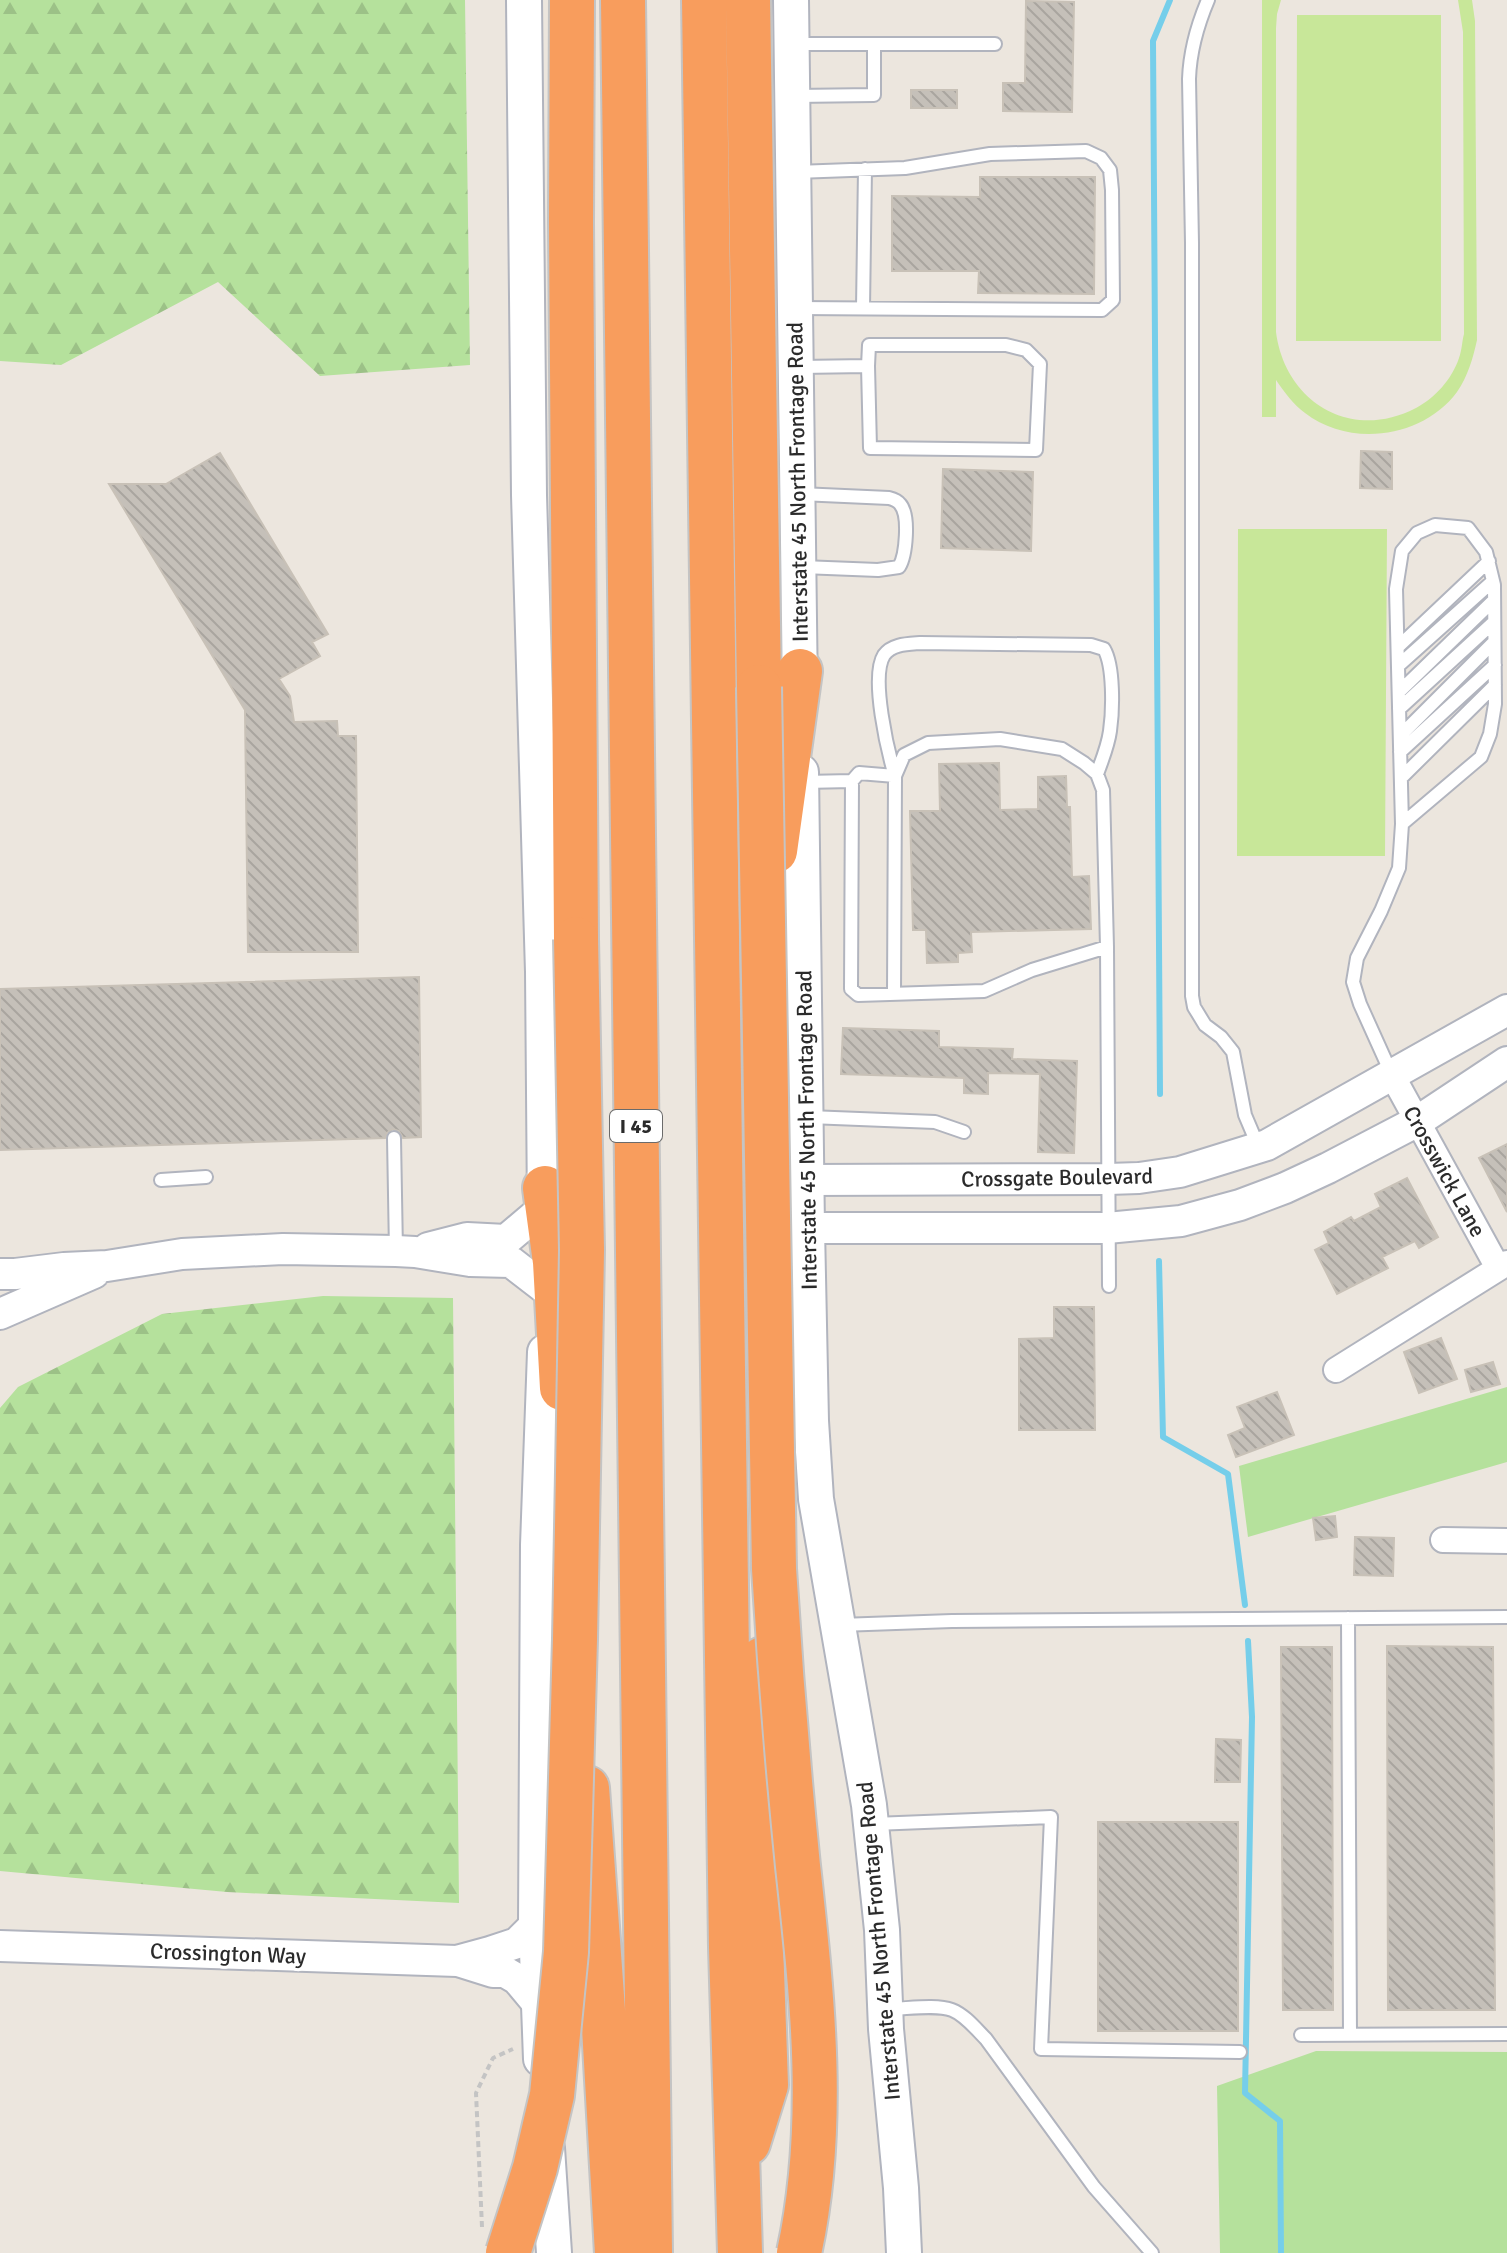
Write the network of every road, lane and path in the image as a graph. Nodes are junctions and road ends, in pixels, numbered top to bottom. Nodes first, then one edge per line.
1 (524, 0) edge
2 (572, 0) edge
3 (623, 0) edge
4 (704, 0) edge
5 (748, 0) edge
6 (791, 0) edge
7 (1208, 0) edge
8 (791, 44) junction
9 (874, 44) junction
10 (995, 44) dead end
11 (792, 96) junction
12 (865, 169) junction
13 (793, 172) junction
14 (795, 308) junction
15 (863, 308) junction
16 (868, 366) junction
17 (795, 367) junction
18 (797, 494) junction
19 (1489, 561) junction
20 (798, 567) junction
21 (1493, 581) junction
22 (1494, 600) junction
23 (1494, 622) junction
24 (1494, 642) junction
25 (1398, 647) junction
26 (1495, 665) junction
27 (1398, 666) junction
28 (800, 671) junction
29 (1495, 685) junction
30 (1399, 692) junction
31 (1399, 709) junction
32 (1400, 736) junction
33 (1400, 752) junction
34 (1097, 774) junction
35 (895, 776) junction
36 (1401, 778) junction
37 (852, 781) junction
38 (801, 782) junction
39 (1402, 824) junction
40 (1107, 947) junction
41 (894, 993) junction
42 (1507, 1010) edge
43 (1507, 1062) edge
44 (1392, 1075) junction
45 (806, 1117) junction
46 (1418, 1121) junction
47 (964, 1132) dead end
48 (394, 1138) dead end
49 (1259, 1148) junction
50 (206, 1177) dead end
51 (1108, 1179) junction
52 (161, 1180) dead end
53 (807, 1180) junction
54 (545, 1198) junction
55 (807, 1228) junction
56 (1107, 1228) junction
57 (405, 1252) junction
58 (107, 1266) junction
59 (1503, 1266) edge
60 (0, 1274) edge
61 (1109, 1286) dead end
62 (546, 1289) junction
63 (0, 1314) edge
64 (1336, 1370) dead end
65 (1443, 1540) dead end
66 (1507, 1541) edge
67 (1507, 1617) edge
68 (1348, 1618) junction
69 (836, 1625) junction
70 (871, 1824) junction
71 (536, 1924) junction
72 (0, 1946) edge
73 (457, 1961) junction
74 (538, 2004) junction
75 (885, 2009) junction
76 (1507, 2034) edge
77 (1301, 2035) dead end
78 (1350, 2035) junction
79 (1240, 2052) dead end
80 (736, 2180) junction
81 (495, 2242) edge
82 (554, 2253) edge
83 (617, 2253) edge
84 (650, 2253) edge
85 (740, 2253) edge
86 (799, 2253) edge
87 (904, 2253) edge
88 (1152, 2253) edge

1 - 54 main road
2 - 81 highway, bridge
3 - 84 highway, I 45
4 - 80 highway
5 - 86 highway, bridge
6 - 8 main road, Interstate 45 North Frontage Road
7 - 49 lane
8 - 9 lane
8 - 11 main road, Interstate 45 North Frontage Road
9 - 10 lane
9 - 11 lane
11 - 13 main road, Interstate 45 North Frontage Road
12 - 13 lane
12 - 15 lane
12 - 15 lane
13 - 14 main road, Interstate 45 North Frontage Road
14 - 15 lane
14 - 17 main road, Interstate 45 North Frontage Road
16 - 16 lane
16 - 17 lane
17 - 18 main road, Interstate 45 North Frontage Road
18 - 20 main road, Interstate 45 North Frontage Road
18 - 20 lane
19 - 21 lane
19 - 25 lane
19 - 25 lane
20 - 28 main road, Interstate 45 North Frontage Road
21 - 22 lane
21 - 27 lane
22 - 23 lane
22 - 30 lane
23 - 24 lane
23 - 31 lane
24 - 26 lane
24 - 32 lane
25 - 27 lane
26 - 29 lane
26 - 33 lane
27 - 30 lane
28 - 38 main road, Interstate 45 North Frontage Road
28 - 80 highway
29 - 36 lane
29 - 39 lane
30 - 31 lane
31 - 32 lane
32 - 33 lane
33 - 36 lane
34 - 35 lane
34 - 35 lane
34 - 40 lane
35 - 37 lane
35 - 41 lane
36 - 39 lane
37 - 38 lane
37 - 41 lane
38 - 45 main road, Interstate 45 North Frontage Road
39 - 44 lane
40 - 41 lane
40 - 51 lane
42 - 44 street, Crossgate Boulevard
43 - 46 street
44 - 46 street, Crosswick Lane
44 - 49 street, Crossgate Boulevard
45 - 47 lane
45 - 53 main road, Interstate 45 North Frontage Road
46 - 56 street
46 - 59 street, Crosswick Lane
48 - 57 lane
49 - 51 street, Crossgate Boulevard
50 - 52 lane
51 - 53 street, Crossgate Boulevard
51 - 56 lane
53 - 55 main road, Interstate 45 North Frontage Road
54 - 57 street
54 - 62 main road
54 - 83 highway
55 - 56 street
55 - 69 main road, Interstate 45 North Frontage Road
56 - 61 lane
57 - 58 street
57 - 62 street
58 - 60 street
58 - 63 street
59 - 64 street
62 - 71 main road
65 - 66 street
67 - 68 lane
68 - 69 lane
68 - 78 lane
69 - 70 main road, Interstate 45 North Frontage Road
70 - 75 main road, Interstate 45 North Frontage Road
70 - 79 lane
71 - 73 street, Crossington Way
71 - 74 main road
72 - 73 street, Crossington Way
73 - 74 street, Crossington Way
74 - 81 path
74 - 82 main road
75 - 87 main road, Interstate 45 North Frontage Road
75 - 88 lane
76 - 78 lane
77 - 78 lane
80 - 85 highway

